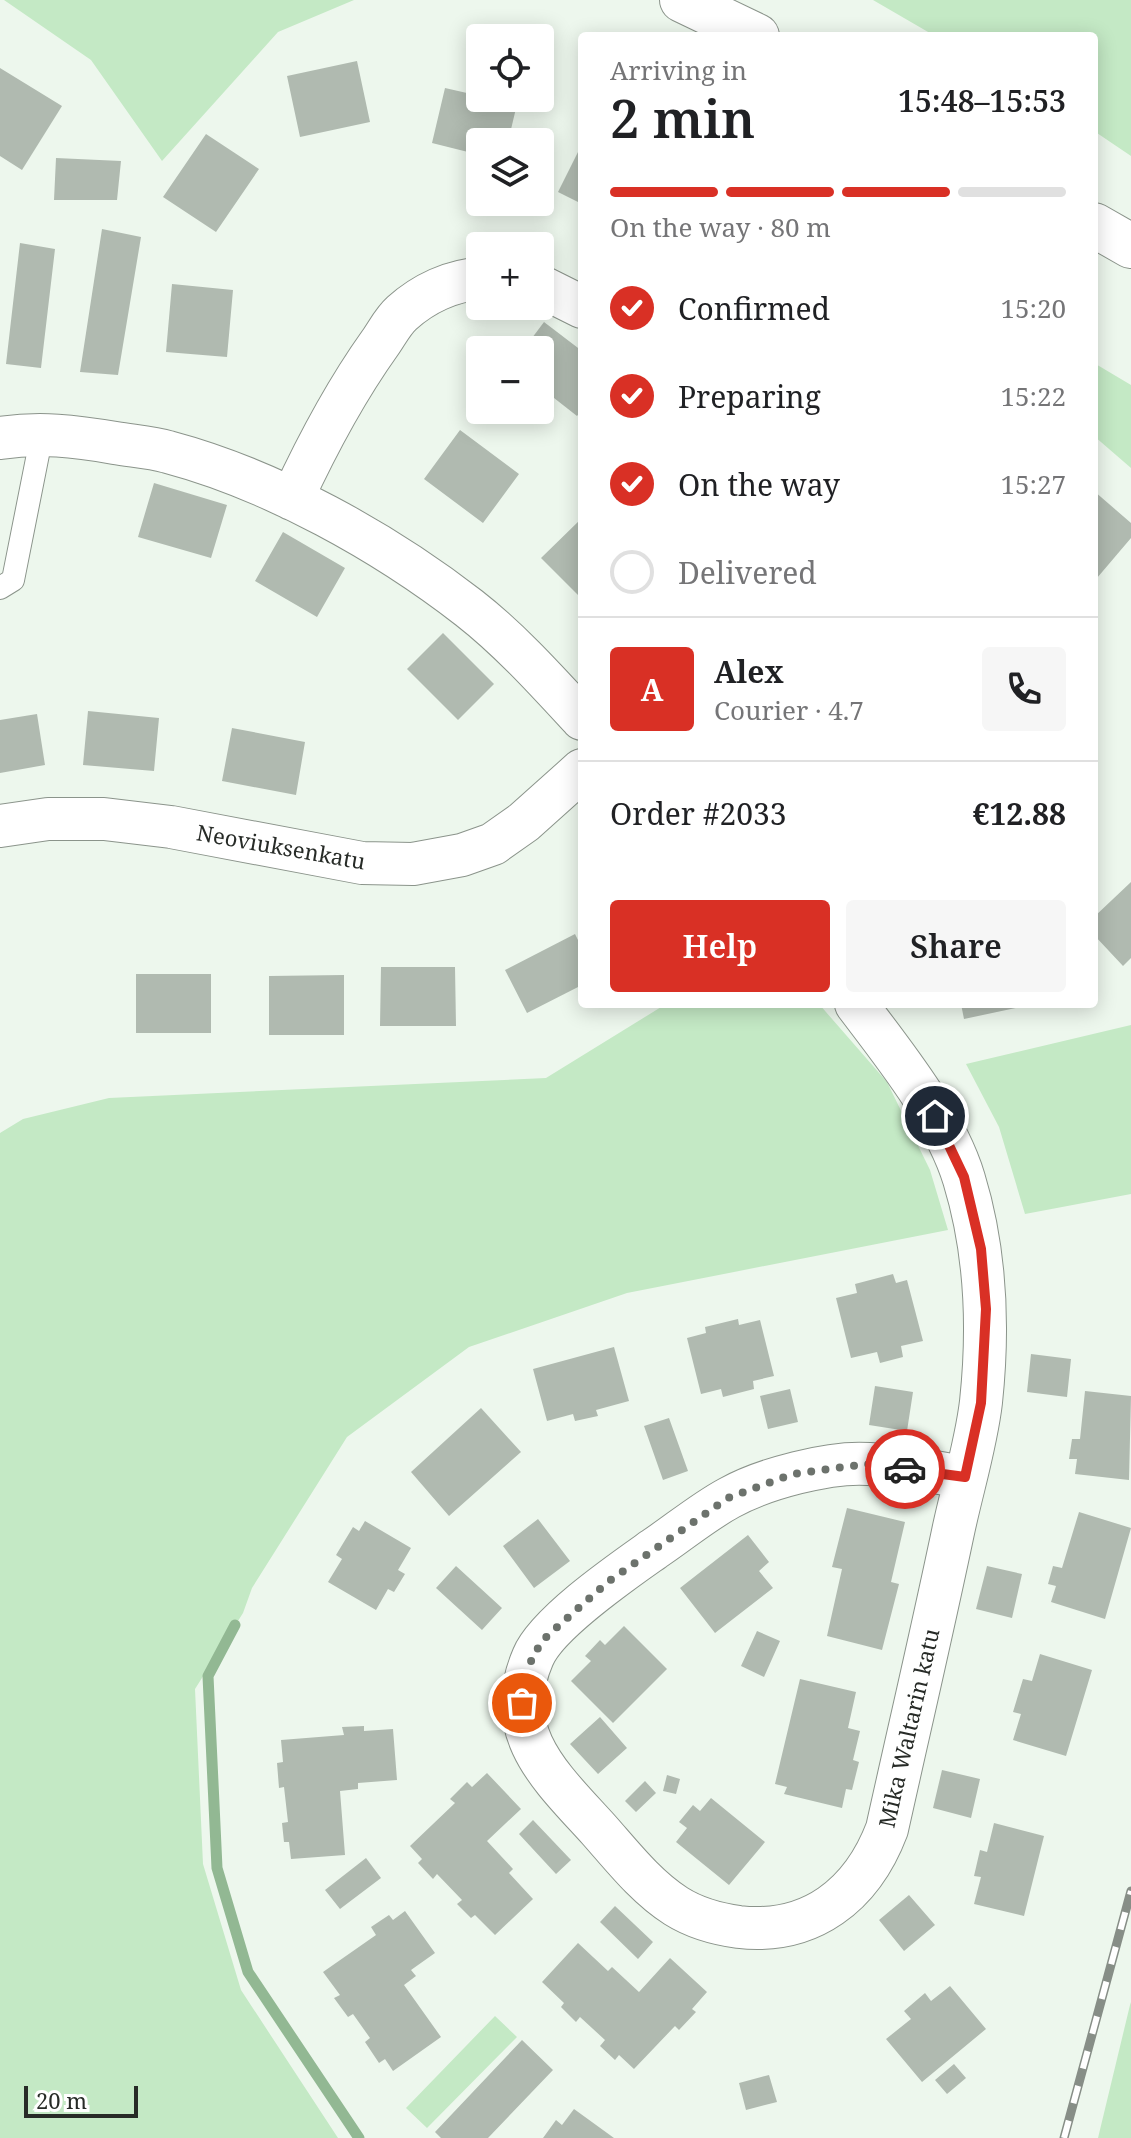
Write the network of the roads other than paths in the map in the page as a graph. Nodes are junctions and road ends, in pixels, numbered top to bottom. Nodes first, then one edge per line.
1 (682, 0) edge
2 (749, 32) edge
3 (1098, 227) edge
4 (1131, 246) edge
5 (466, 280) edge
6 (554, 293) edge
7 (578, 305) edge
8 (42, 434) junction
9 (0, 438) edge
10 (292, 499) junction
11 (0, 588) edge
12 (578, 715) edge
13 (578, 774) edge
14 (0, 826) edge
15 (859, 1008) edge
16 (965, 1477) junction

1 - 2 street
3 - 4 street
5 - 10 street
6 - 7 street
8 - 9 street
8 - 10 street
8 - 11 lane
10 - 12 street
13 - 14 street, Neoviuksenkatu
15 - 16 street, Mika Waltarin katu
16 - 16 street, Mika Waltarin katu

